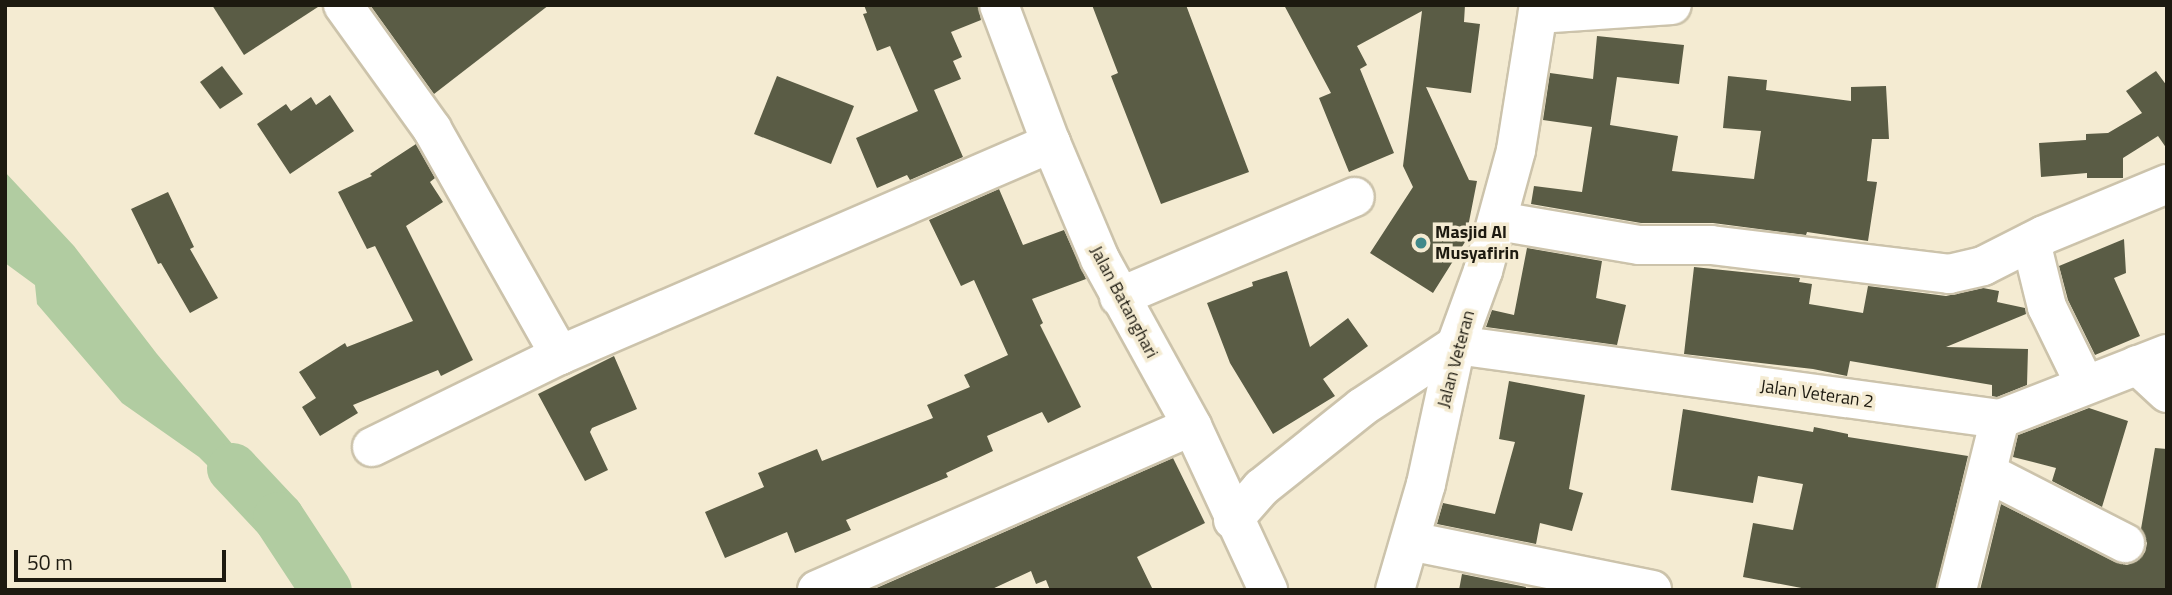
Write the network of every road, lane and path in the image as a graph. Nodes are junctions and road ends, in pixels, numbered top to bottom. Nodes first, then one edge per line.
1 (343, 5) edge
2 (999, 5) edge
3 (1672, 5) edge
4 (1538, 9) edge
5 (1051, 143) junction
6 (2167, 184) edge
7 (1355, 197) dead end
8 (1498, 221) junction
9 (2031, 242) junction
10 (1119, 298) junction
11 (1456, 345) junction
12 (560, 355) junction
13 (2152, 359) edge
14 (2085, 385) junction
15 (2167, 393) edge
16 (2000, 419) junction
17 (1192, 426) junction
18 (372, 447) dead end
19 (1988, 472) junction
20 (1233, 520) junction
21 (1410, 541) junction
22 (2125, 543) dead end
23 (817, 590) edge
24 (1268, 590) edge
25 (1395, 590) edge
26 (1652, 590) edge
27 (1957, 590) edge

1 - 12 street
2 - 5 street, Jalan Batanghari
3 - 4 street
4 - 8 street, Jalan Veteran
5 - 10 street, Jalan Batanghari
5 - 12 street
6 - 9 street
7 - 10 street
8 - 9 street
8 - 11 street, Jalan Veteran
9 - 14 street
10 - 17 street, Jalan Batanghari
11 - 16 street, Jalan Veteran 2
11 - 20 street
11 - 21 street, Jalan Veteran
12 - 18 street
13 - 14 street, Jalan Veteran 2
13 - 15 street
14 - 16 street, Jalan Veteran 2
16 - 19 street
17 - 20 street, Jalan Batanghari
17 - 23 street
19 - 22 street
19 - 27 street
20 - 24 street, Jalan Batanghari
21 - 25 street, Jalan Veteran
21 - 26 street

